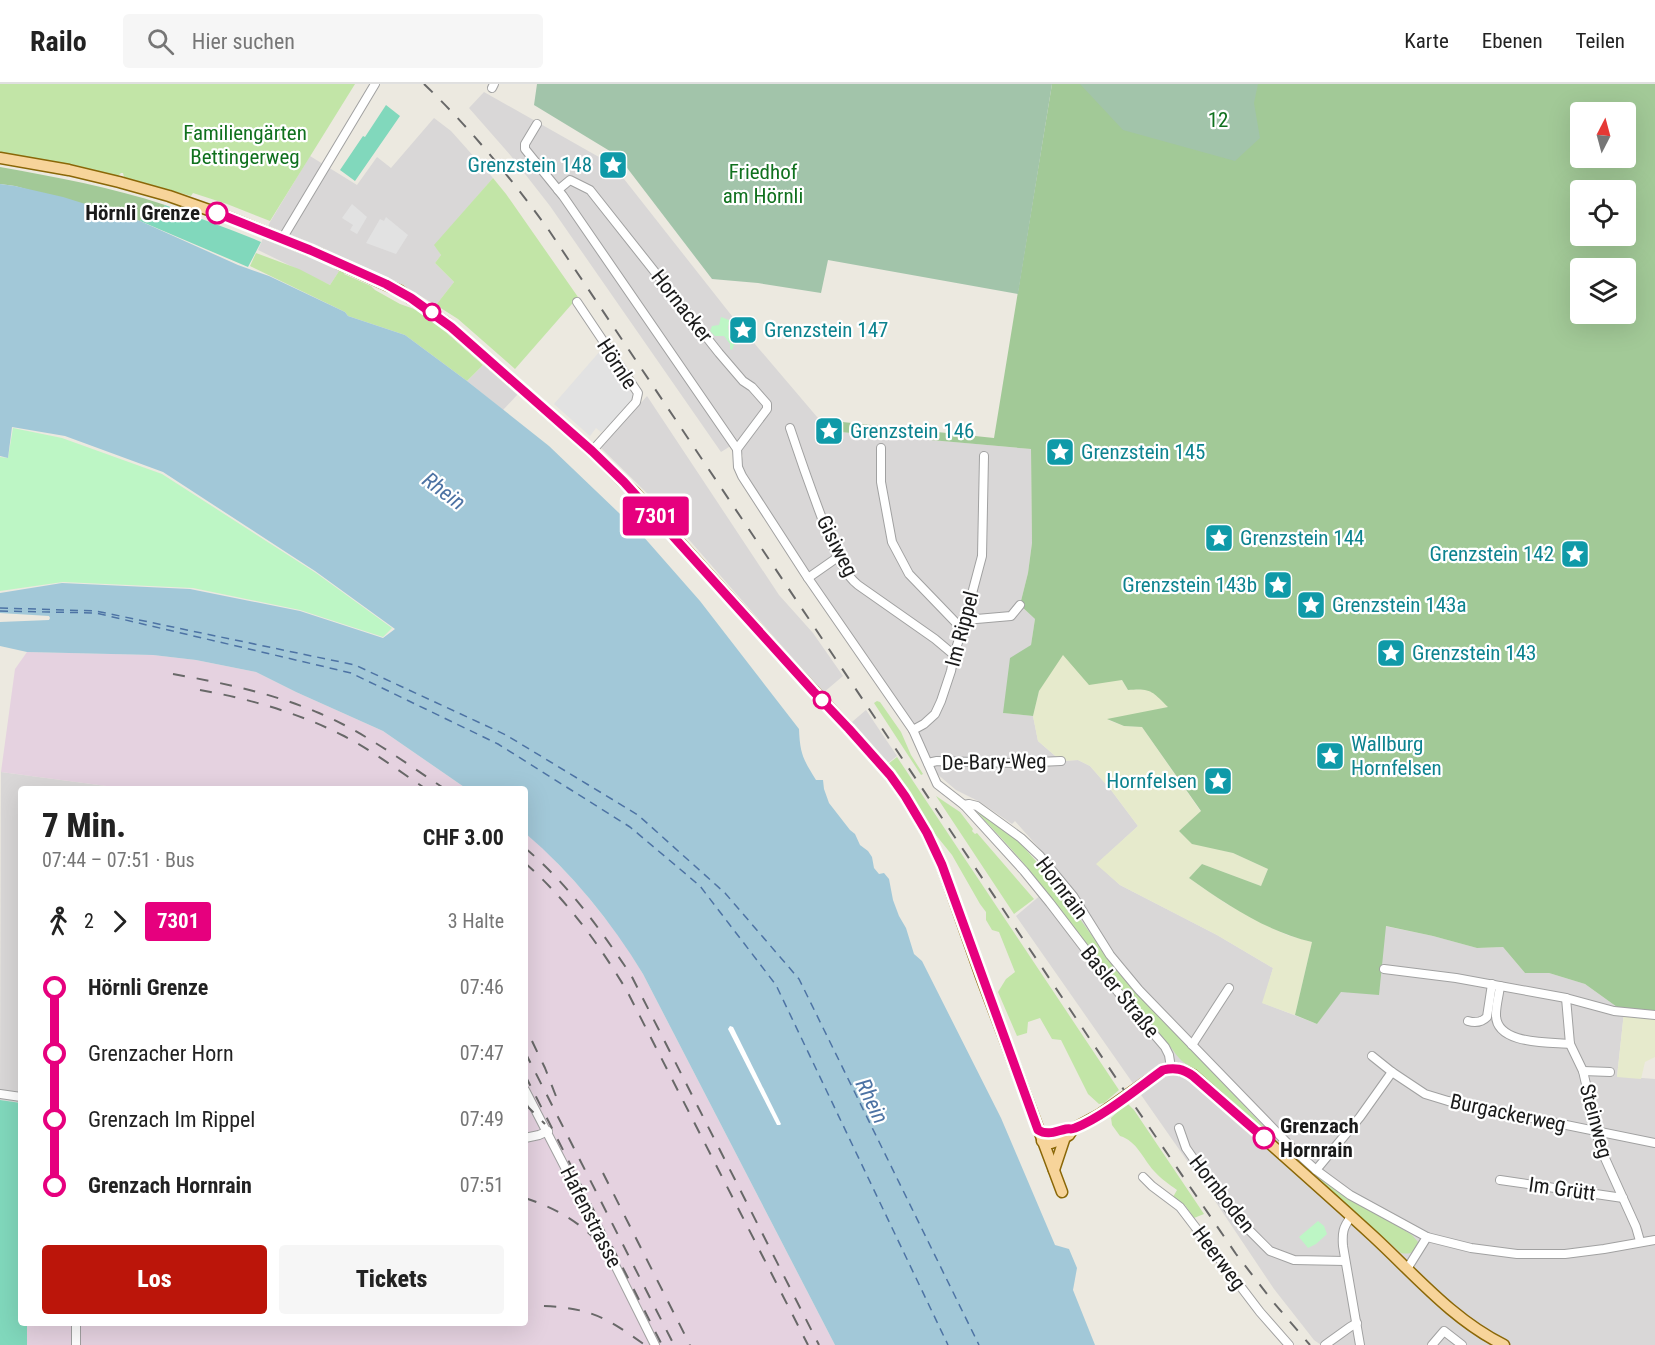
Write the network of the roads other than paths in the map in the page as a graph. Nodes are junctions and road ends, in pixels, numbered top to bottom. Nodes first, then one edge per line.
1 (375, 84) edge
2 (537, 124) dead end
3 (0, 158) edge
4 (558, 190) junction
5 (282, 239) junction
6 (322, 255) tunnel mouth
7 (338, 262) tunnel mouth
8 (577, 302) dead end
9 (790, 428) dead end
10 (881, 448) dead end
11 (737, 449) junction
12 (592, 451) junction
13 (984, 456) dead end
14 (838, 557) junction
15 (808, 578) junction
16 (1020, 605) dead end
17 (965, 620) junction
18 (962, 628) junction
19 (954, 656) junction
20 (913, 730) junction
21 (1061, 761) dead end
22 (928, 763) junction
23 (964, 805) junction
24 (1383, 969) dead end
25 (1496, 985) junction
26 (1229, 988) dead end
27 (1566, 998) junction
28 (1655, 1015) edge
29 (1468, 1021) dead end
30 (1570, 1044) junction
31 (1192, 1045) junction
32 (1372, 1056) dead end
33 (1171, 1068) junction
34 (1582, 1071) junction
35 (1392, 1072) junction
36 (1610, 1072) dead end
37 (0, 1094) edge
38 (528, 1095) edge
39 (18, 1097) edge
40 (1179, 1128) dead end
41 (548, 1131) junction
42 (1597, 1132) junction
43 (1069, 1133) junction
44 (1040, 1135) junction
45 (528, 1137) edge
46 (1655, 1143) edge
47 (1054, 1170) junction
48 (1316, 1170) junction
49 (1143, 1177) dead end
50 (1500, 1180) dead end
51 (1062, 1192) dead end
52 (1623, 1198) junction
53 (1351, 1217) junction
54 (1427, 1237) junction
55 (1655, 1240) edge
56 (1640, 1241) junction
57 (1345, 1261) junction
58 (1407, 1269) junction
59 (1358, 1323) junction
60 (76, 1326) edge
61 (76, 1345) edge
62 (655, 1345) edge
63 (1288, 1345) edge
64 (1324, 1345) edge
65 (1360, 1345) edge
66 (1432, 1345) edge
67 (1462, 1345) edge
68 (1504, 1345) edge

1 - 5 street
2 - 4 street, Hornacker
3 - 5 main road
4 - 11 street, Hornacker
4 - 11 street, Hornacker
5 - 6 main road
7 - 12 main road
8 - 12 street, Hörnle
9 - 14 street, Gisiweg
10 - 18 street
11 - 15 street, Hornacker
12 - 44 main road
13 - 17 street, Im Rippel
14 - 15 street
14 - 19 street, Gisiweg
15 - 20 street, Hornacker
16 - 17 street
17 - 18 street, Im Rippel
18 - 19 street, Im Rippel
19 - 20 street, Im Rippel
20 - 22 street
21 - 22 street, De-Bary-Weg
22 - 23 street, Basler Straße
23 - 31 street, Hornrain
23 - 33 street, Basler Straße
24 - 25 street
25 - 27 street
25 - 29 street
25 - 30 street
26 - 31 street
27 - 28 street
27 - 30 street, Steinweg
30 - 34 street, Steinweg
31 - 48 street, Hornrain
32 - 35 street, Burgackerweg
33 - 43 main road
33 - 53 main road
34 - 36 street
34 - 42 street, Steinweg
35 - 42 street, Burgackerweg
35 - 48 street
37 - 39 street
38 - 41 street, Hafenstrasse
40 - 57 street, Hornboden
41 - 45 street
41 - 62 street, Hafenstrasse
42 - 46 street, Burgackerweg
42 - 52 street, Steinweg
43 - 44 main road
43 - 47 main road
44 - 47 main road
47 - 51 main road
48 - 54 street, Hornrain
49 - 63 street, Heerweg
50 - 52 street, Im Grütt
52 - 56 street, Steinweg
53 - 57 street
53 - 58 main road
54 - 56 street, Hornrain
54 - 58 street
55 - 56 street, Hornrain
57 - 59 street
58 - 68 main road
59 - 64 street
59 - 65 street
60 - 61 street
66 - 67 street

